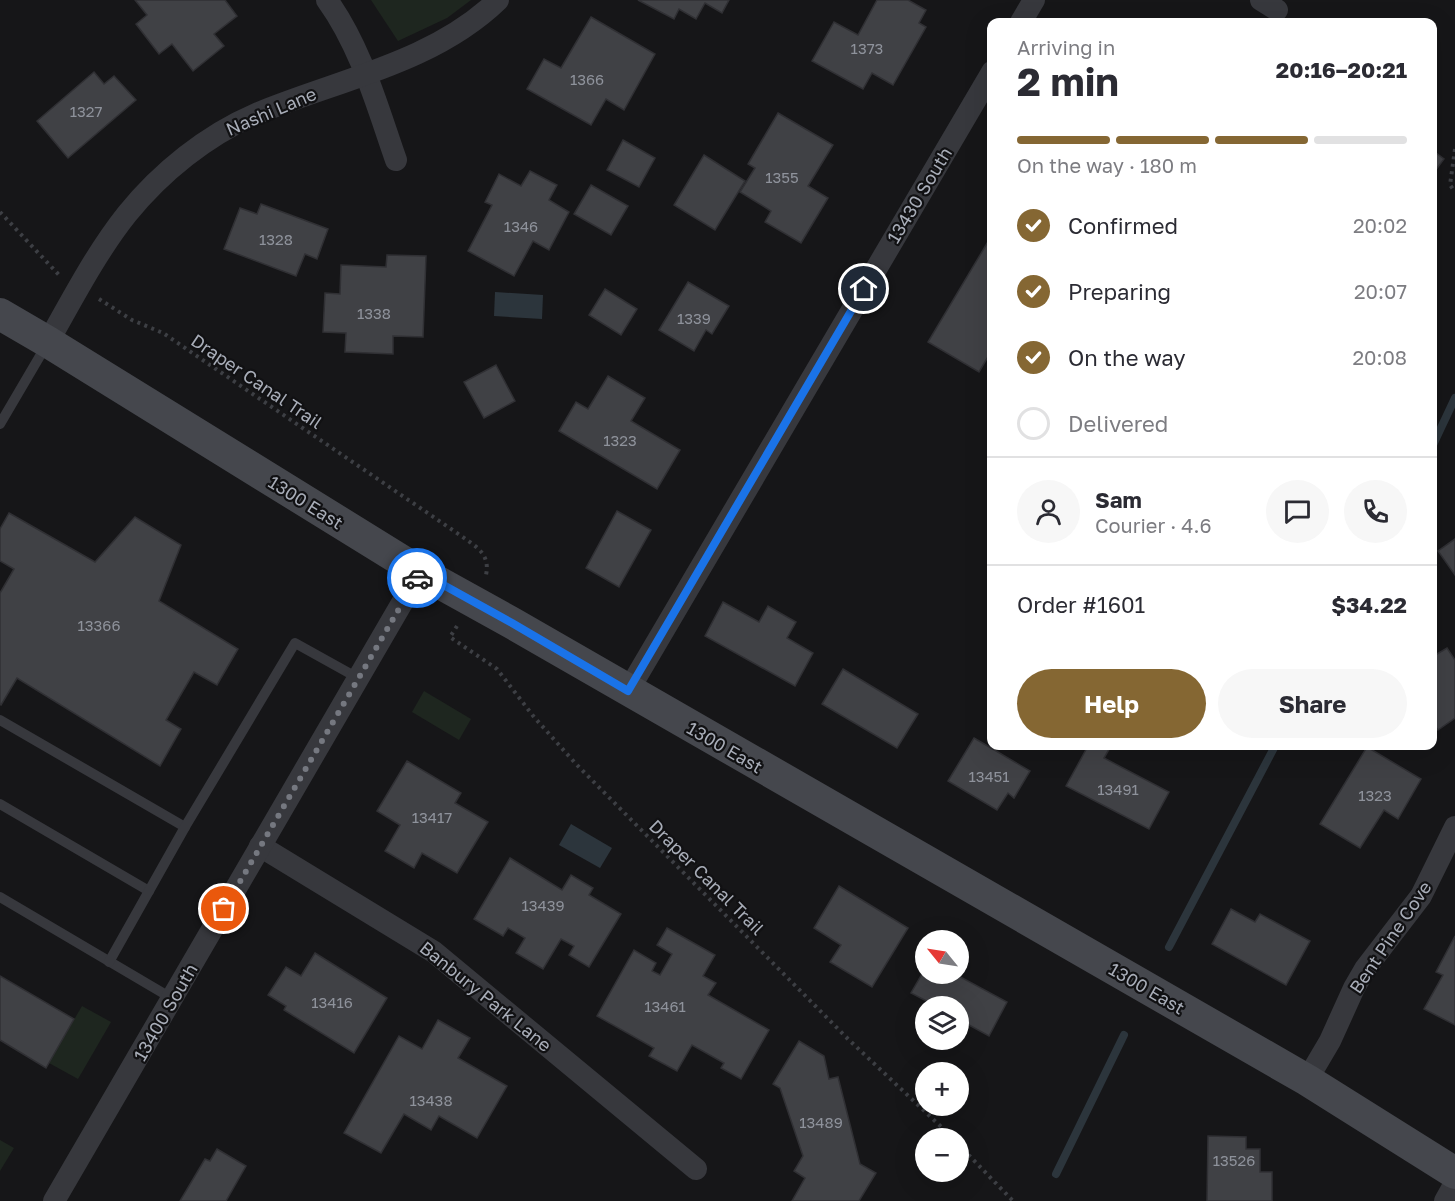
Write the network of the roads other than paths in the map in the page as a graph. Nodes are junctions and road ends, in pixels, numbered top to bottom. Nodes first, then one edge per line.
1 (327, 0) edge
2 (498, 0) edge
3 (1034, 0) edge
4 (1023, 18) edge
5 (366, 74) junction
6 (987, 81) edge
7 (396, 160) dead end
8 (0, 314) edge
9 (48, 342) junction
10 (0, 424) edge
11 (420, 572) junction
12 (358, 678) junction
13 (628, 691) junction
14 (0, 720) edge
15 (0, 804) edge
16 (185, 826) junction
17 (1455, 827) edge
18 (260, 846) junction
19 (149, 891) junction
20 (0, 897) edge
21 (109, 962) junction
22 (173, 999) junction
23 (1307, 1080) junction
24 (696, 1169) dead end
25 (1455, 1173) edge
26 (1455, 1183) edge
27 (54, 1201) edge
28 (1445, 1201) edge

1 - 5 street
2 - 5 street, Nashi Lane
3 - 4 street
5 - 7 street
5 - 9 street, Nashi Lane
6 - 13 street, 13430 South
8 - 9 main road, 1300 East
9 - 10 lane
9 - 11 main road, 1300 East
11 - 12 street, 13400 South
11 - 13 main road, 1300 East
12 - 16 lane
12 - 18 street, 13400 South
13 - 23 main road, 1300 East
14 - 16 lane
15 - 19 lane
16 - 19 lane
17 - 23 street, Bent Pine Cove
18 - 22 street, 13400 South
18 - 24 street, Banbury Park Lane
19 - 21 lane
20 - 21 lane
21 - 22 lane
22 - 27 street, 13400 South
23 - 25 main road, 1300 East
26 - 28 street

